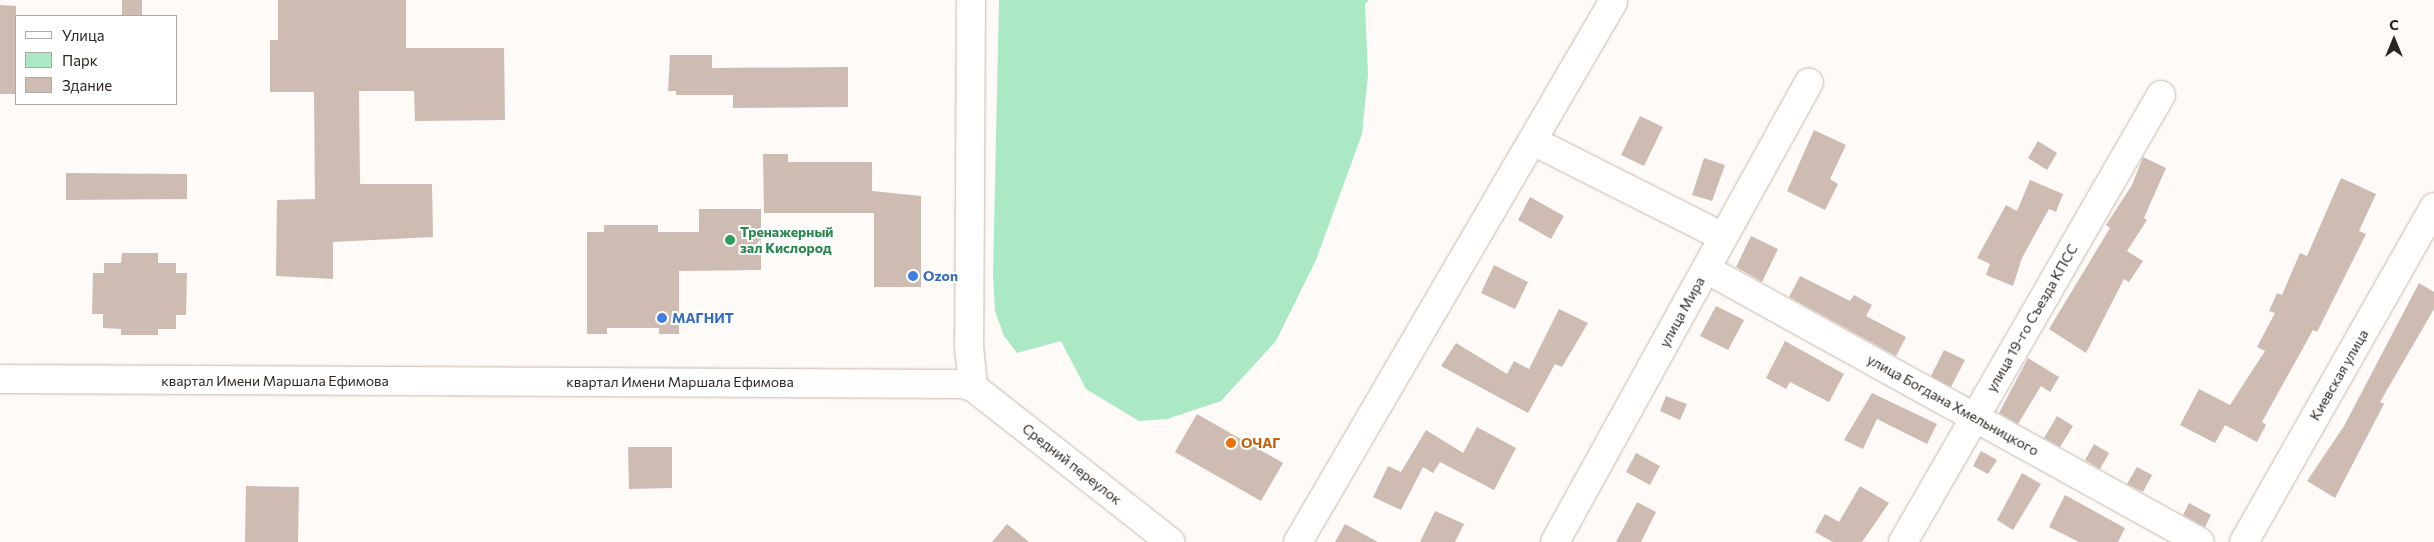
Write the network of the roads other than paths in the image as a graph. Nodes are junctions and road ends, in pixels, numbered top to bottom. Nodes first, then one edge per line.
1 (971, 0) edge
2 (1613, 2) dead end
3 (1809, 82) dead end
4 (2161, 94) dead end
5 (1533, 141) junction
6 (2434, 207) edge
7 (1723, 237) junction
8 (1706, 269) junction
9 (0, 379) edge
10 (973, 387) junction
11 (1974, 417) junction
12 (1171, 542) edge
13 (1298, 542) edge
14 (1555, 542) edge
15 (1903, 542) edge
16 (2200, 542) edge
17 (2244, 542) edge

1 - 10 street
2 - 5 street
3 - 7 street, улица Мира
4 - 11 street, улица 19-го Съезда КПСС
5 - 7 street
5 - 13 street
6 - 17 street, Киевская улица
7 - 8 street, улица Мира
8 - 11 street, улица Богдана Хмельницкого
8 - 14 street, улица Мира
9 - 10 street, квартал Имени Маршала Ефимова
10 - 12 street, Средний переулок
11 - 15 street, улица 19-го Съезда КПСС
11 - 16 street, улица Богдана Хмельницкого

